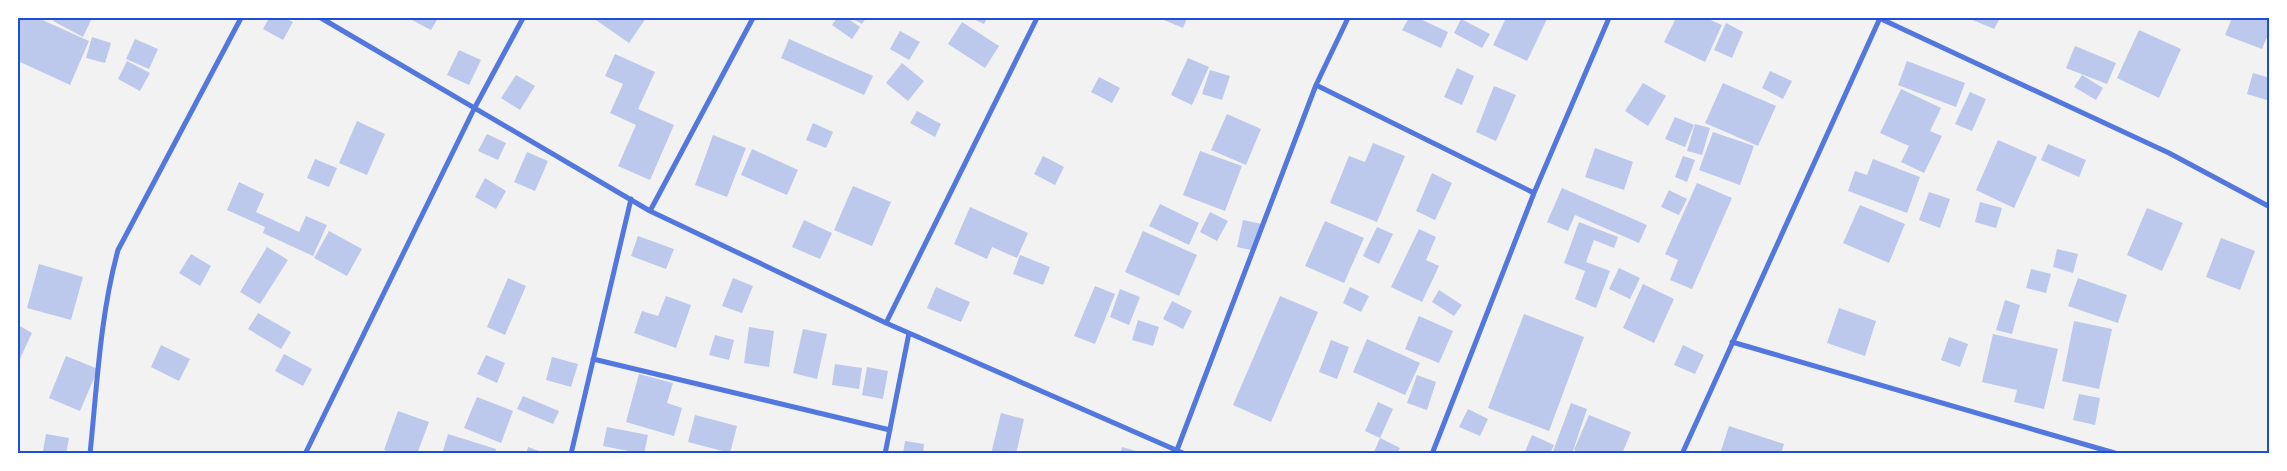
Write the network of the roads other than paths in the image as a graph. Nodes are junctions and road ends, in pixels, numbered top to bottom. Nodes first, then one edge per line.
1 (241, 18) edge
2 (321, 18) edge
3 (523, 18) edge
4 (753, 18) edge
5 (1037, 18) edge
6 (1348, 18) edge
7 (1609, 18) edge
8 (1879, 18) edge
9 (1316, 85) junction
10 (474, 109) junction
11 (1534, 193) junction
12 (631, 199) junction
13 (2270, 207) edge
14 (650, 211) junction
15 (886, 323) junction
16 (909, 333) junction
17 (1732, 342) junction
18 (593, 360) junction
19 (890, 430) junction
20 (1177, 450) junction
21 (90, 454) edge
22 (305, 454) edge
23 (571, 454) edge
24 (885, 454) edge
25 (1185, 454) edge
26 (1432, 454) edge
27 (1682, 454) edge
28 (2118, 454) edge

1 - 21 street
2 - 10 street
3 - 10 street
4 - 14 street
5 - 15 street
6 - 9 street
7 - 11 street
8 - 13 street
8 - 17 street
9 - 11 street
9 - 20 street
10 - 12 street
10 - 22 street
11 - 26 street
12 - 14 street
12 - 18 street
14 - 15 street
15 - 16 street
16 - 19 street
16 - 20 street
17 - 27 street
17 - 28 street
18 - 19 street
18 - 23 street
19 - 24 street
20 - 25 street

